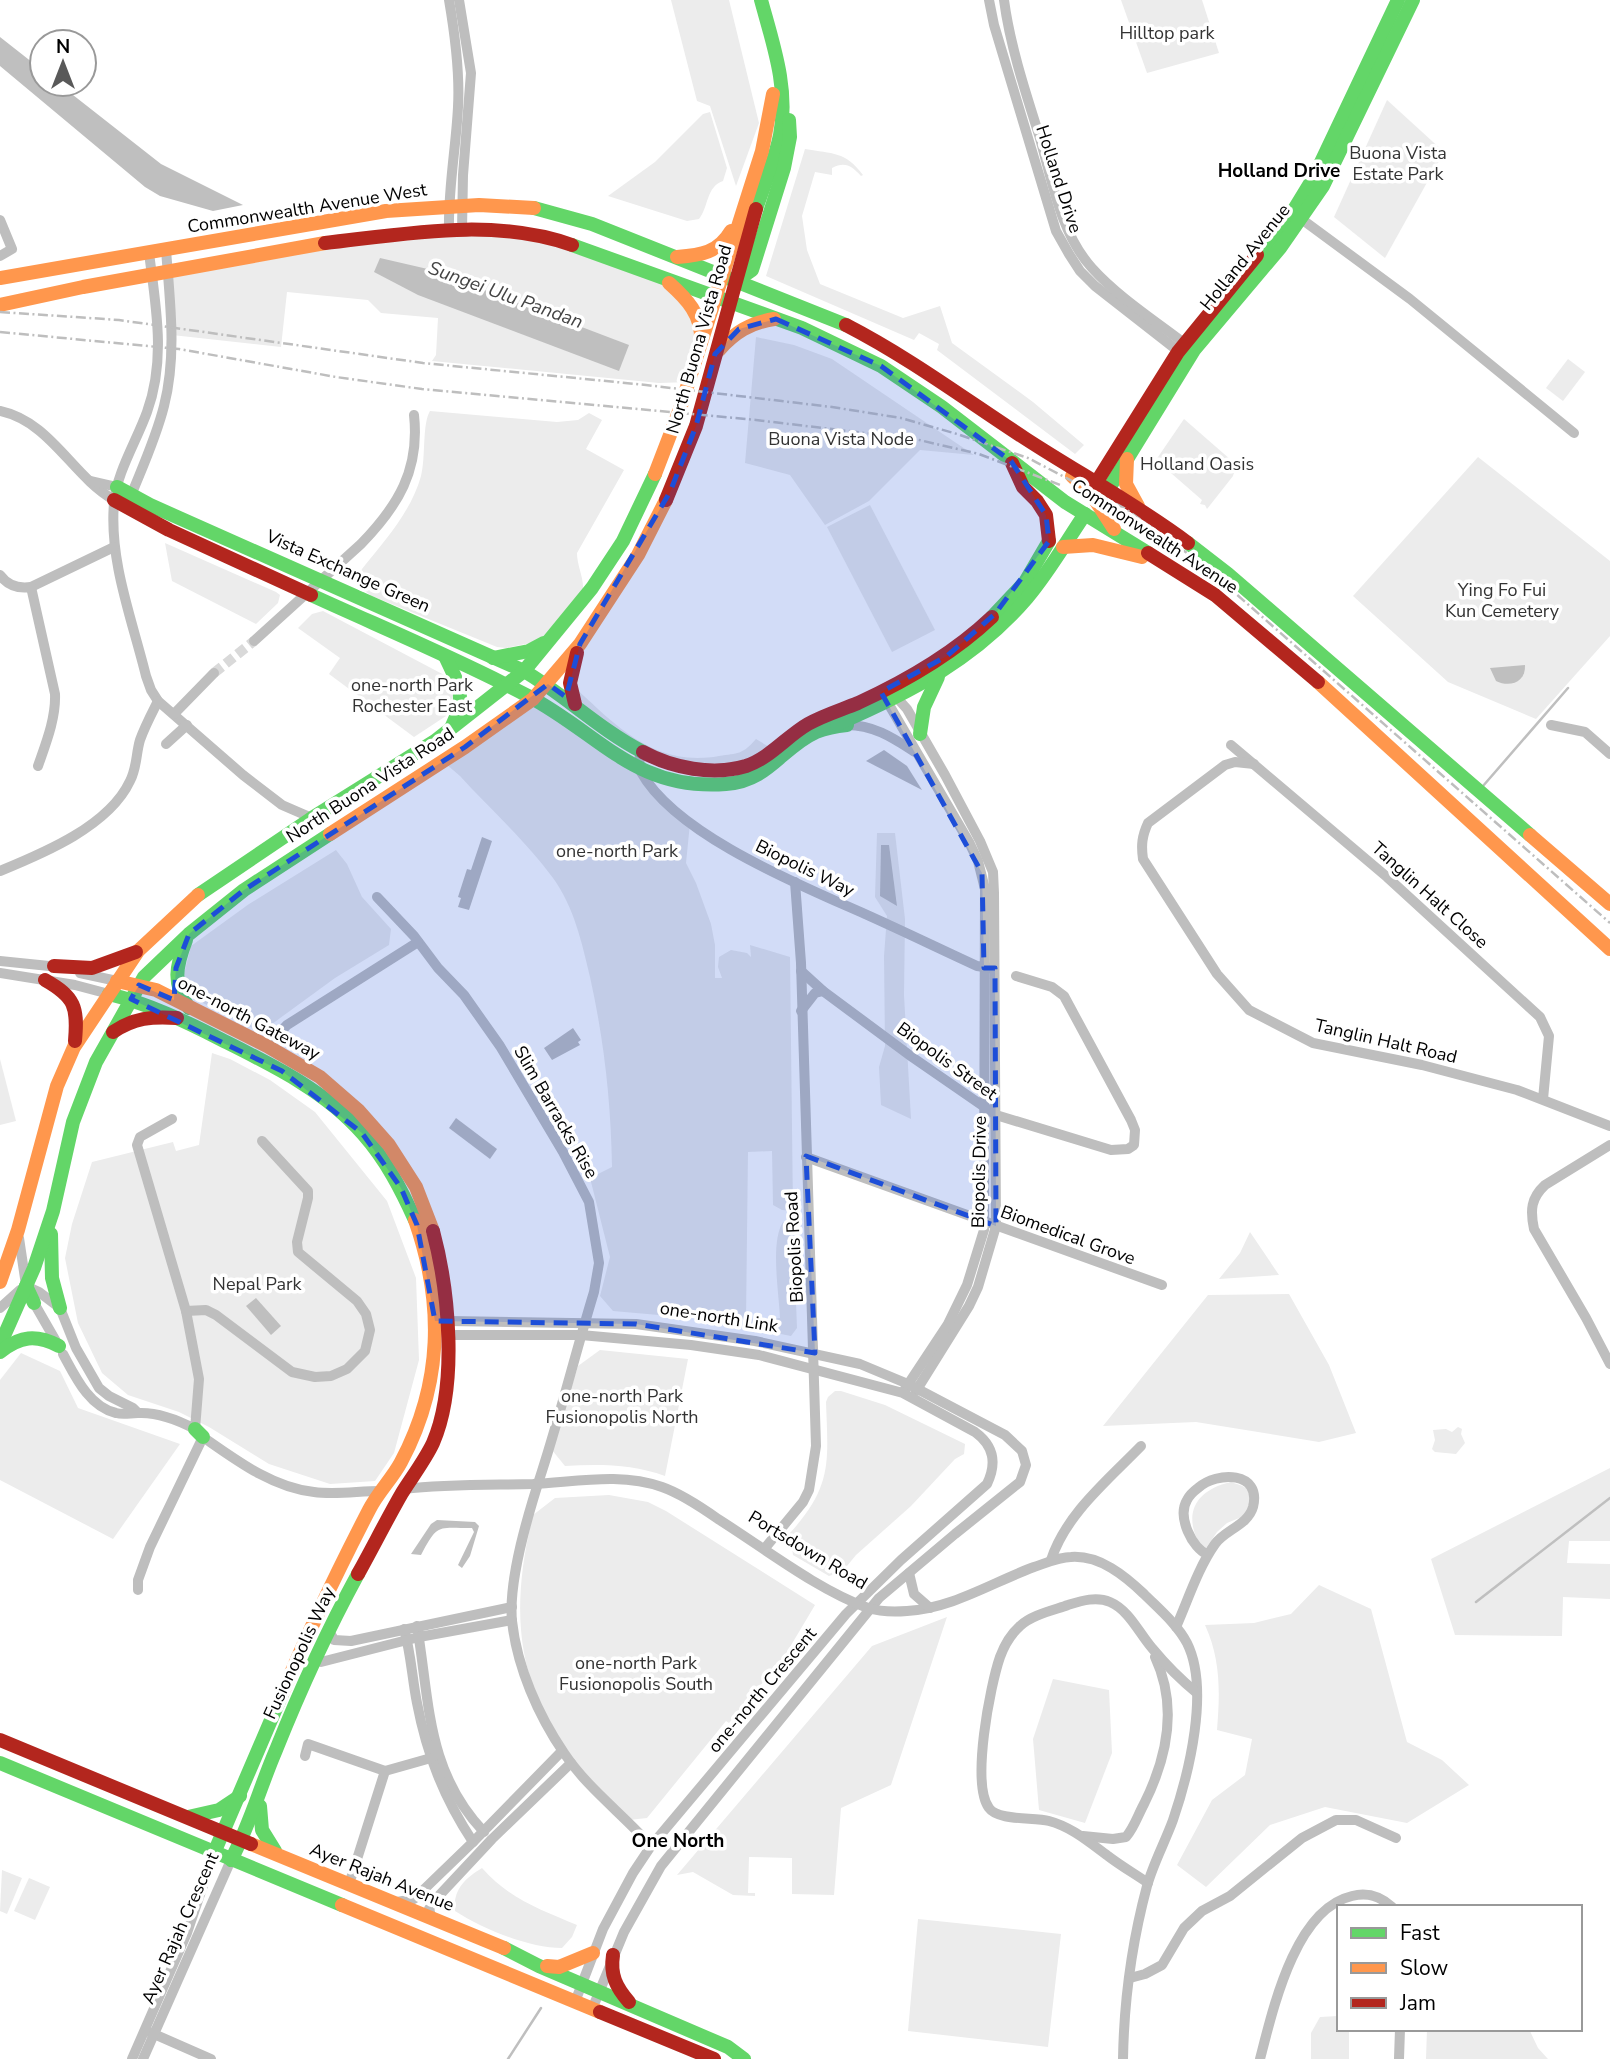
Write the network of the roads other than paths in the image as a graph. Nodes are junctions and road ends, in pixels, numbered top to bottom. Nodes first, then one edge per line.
1 (449, 0) edge
2 (459, 0) edge
3 (752, 0) edge
4 (761, 0) edge
5 (989, 0) edge
6 (1004, 0) edge
7 (1398, 0) edge
8 (1413, 0) edge
9 (455, 205) junction
10 (741, 213) junction
11 (1297, 216) junction
12 (0, 220) edge
13 (455, 230) junction
14 (166, 250) junction
15 (149, 253) junction
16 (0, 256) edge
17 (671, 257) junction
18 (168, 273) junction
19 (152, 275) junction
20 (662, 277) junction
21 (0, 278) edge
22 (729, 279) junction
23 (716, 296) junction
24 (731, 302) junction
25 (0, 305) edge
26 (776, 319) junction
27 (700, 348) junction
28 (1186, 351) junction
29 (715, 354) junction
30 (0, 411) edge
31 (414, 415) dead end
32 (1574, 433) dead end
33 (1127, 459) junction
34 (1011, 461) junction
35 (1099, 490) junction
36 (122, 498) junction
37 (1065, 502) junction
38 (1139, 509) junction
39 (1085, 514) junction
40 (1120, 537) junction
41 (1056, 544) junction
42 (114, 547) junction
43 (1164, 564) junction
44 (0, 575) edge
45 (321, 582) junction
46 (32, 587) junction
47 (307, 593) junction
48 (999, 619) junction
49 (551, 639) junction
50 (254, 641) tunnel mouth
51 (580, 645) junction
52 (445, 656) junction
53 (493, 657) junction
54 (524, 671) junction
55 (214, 673) tunnel mouth
56 (938, 677) junction
57 (548, 684) junction
58 (508, 686) junction
59 (896, 689) junction
60 (533, 699) junction
61 (158, 701) junction
62 (575, 704) junction
63 (174, 714) junction
64 (187, 725) junction
65 (847, 725) joint
66 (1551, 725) dead end
67 (830, 727) junction
68 (449, 731) junction
69 (920, 734) junction
70 (166, 744) dead end
71 (1231, 745) dead end
72 (640, 751) junction
73 (919, 754) junction
74 (1610, 754) edge
75 (1254, 764) junction
76 (38, 766) dead end
77 (639, 769) junction
78 (282, 805) junction
79 (312, 818) junction
80 (290, 833) junction
81 (0, 871) edge
82 (795, 882) junction
83 (377, 897) dead end
84 (1610, 904) edge
85 (189, 934) junction
86 (418, 942) junction
87 (1610, 949) edge
88 (138, 951) junction
89 (0, 961) edge
90 (54, 966) junction
91 (989, 968) junction
92 (801, 971) junction
93 (0, 973) edge
94 (1016, 976) dead end
95 (45, 980) junction
96 (117, 981) junction
97 (139, 985) junction
98 (824, 991) junction
99 (109, 994) junction
100 (131, 999) junction
101 (189, 1008) junction
102 (802, 1011) junction
103 (177, 1018) junction
104 (111, 1034) junction
105 (267, 1046) junction
106 (74, 1047) junction
107 (1543, 1099) junction
108 (983, 1106) junction
109 (996, 1115) junction
110 (172, 1119) dead end
111 (1610, 1126) edge
112 (262, 1141) dead end
113 (1610, 1144) edge
114 (806, 1157) junction
115 (53, 1210) junction
116 (984, 1222) junction
117 (996, 1226) junction
118 (19, 1230) junction
119 (0, 1282) edge
120 (1162, 1285) dead end
121 (26, 1286) junction
122 (34, 1303) joint
123 (0, 1308) edge
124 (60, 1308) junction
125 (186, 1311) junction
126 (585, 1322) junction
127 (442, 1328) junction
128 (581, 1335) junction
129 (0, 1345) edge
130 (61, 1350) junction
131 (0, 1352) edge
132 (815, 1353) junction
133 (1610, 1364) edge
134 (815, 1369) junction
135 (910, 1391) junction
136 (195, 1412) junction
137 (138, 1413) junction
138 (180, 1421) junction
139 (981, 1422) joint
140 (975, 1432) joint
141 (199, 1433) junction
142 (1141, 1446) dead end
143 (537, 1484) junction
144 (404, 1489) junction
145 (380, 1491) junction
146 (765, 1548) junction
147 (1208, 1555) junction
148 (1051, 1560) junction
149 (909, 1573) junction
150 (138, 1590) dead end
151 (857, 1603) junction
152 (512, 1607) junction
153 (930, 1608) junction
154 (871, 1609) junction
155 (512, 1620) junction
156 (417, 1626) junction
157 (1176, 1627) junction
158 (328, 1629) junction
159 (404, 1629) junction
160 (419, 1637) junction
161 (407, 1640) junction
162 (1151, 1647) junction
163 (314, 1659) junction
164 (1197, 1693) junction
165 (0, 1740) edge
166 (562, 1751) junction
167 (305, 1756) dead end
168 (430, 1758) junction
169 (0, 1763) edge
170 (571, 1763) junction
171 (385, 1771) junction
172 (261, 1794) junction
173 (241, 1796) junction
174 (187, 1817) junction
175 (484, 1832) junction
176 (223, 1834) junction
177 (1080, 1835) junction
178 (1396, 1838) dead end
179 (242, 1840) junction
180 (473, 1842) junction
181 (651, 1846) junction
182 (198, 1847) junction
183 (214, 1853) junction
184 (280, 1855) junction
185 (231, 1860) junction
186 (206, 1872) junction
187 (351, 1878) dead end
188 (1148, 1883) junction
189 (390, 1901) junction
190 (1389, 1905) edge
191 (432, 1919) junction
192 (593, 1953) junction
193 (613, 1955) junction
194 (539, 1966) junction
195 (1130, 1978) junction
196 (582, 1984) junction
197 (598, 1992) junction
198 (575, 2002) junction
199 (633, 2005) junction
200 (593, 2007) junction
201 (149, 2031) junction
202 (1400, 2031) edge
203 (132, 2059) edge
204 (143, 2059) edge
205 (211, 2059) edge
206 (714, 2059) edge
207 (744, 2059) edge
208 (1123, 2059) edge
209 (1260, 2059) edge
210 (1399, 2059) edge

1 - 9 street
2 - 9 street
3 - 10 main road, North Buona Vista Road
4 - 22 main road
5 - 28 street, Holland Drive
6 - 28 street, Holland Drive
7 - 11 main road, Holland Avenue
8 - 11 main road, Holland Avenue
9 - 13 street
9 - 14 main road, Commonwealth Avenue West
9 - 17 main road, Commonwealth Avenue West
10 - 17 main road
10 - 22 main road, North Buona Vista Road
11 - 28 main road, Holland Avenue
11 - 32 street
12 - 16 street
13 - 18 main road, Commonwealth Avenue West
13 - 20 main road, Commonwealth Avenue West
14 - 15 main road, Commonwealth Avenue West
14 - 18 street
15 - 19 street
15 - 21 main road, Commonwealth Avenue West
17 - 22 main road, Commonwealth Avenue West
18 - 19 main road, Commonwealth Avenue West
18 - 36 street
19 - 25 main road, Commonwealth Avenue West
19 - 36 street
20 - 23 main road, Commonwealth Avenue West
20 - 27 main road
22 - 23 main road, North Buona Vista Road
22 - 24 main road, North Buona Vista Road
22 - 35 main road, Commonwealth Avenue
23 - 24 main road, Commonwealth Avenue West
23 - 27 main road, North Buona Vista Road
24 - 26 main road, Commonwealth Avenue
24 - 29 main road, North Buona Vista Road
26 - 29 main road
26 - 34 main road, Commonwealth Avenue
27 - 49 main road, North Buona Vista Road
28 - 33 main road, Holland Avenue
28 - 35 main road, Holland Avenue
29 - 51 main road, North Buona Vista Road
30 - 36 street
31 - 45 street
33 - 35 main road, Holland Avenue
33 - 38 main road
34 - 37 main road, Commonwealth Avenue
34 - 41 main road
35 - 37 main road
35 - 38 main road, Commonwealth Avenue
35 - 39 main road
35 - 40 main road
36 - 42 street
36 - 45 main road, Vista Exchange Green
36 - 47 main road, Vista Exchange Green
37 - 39 main road, Commonwealth Avenue
38 - 84 main road, Commonwealth Avenue
39 - 40 main road, Commonwealth Avenue
39 - 41 main road
40 - 43 main road, Commonwealth Avenue
41 - 43 main road
41 - 48 main road
42 - 46 street
42 - 61 street
43 - 87 main road, Commonwealth Avenue
44 - 46 street
45 - 47 street
45 - 53 main road, Vista Exchange Green
46 - 76 street
47 - 50 street
47 - 52 main road, Vista Exchange Green
48 - 56 main road
48 - 59 main road
49 - 53 main road
49 - 54 main road, North Buona Vista Road
51 - 57 main road, North Buona Vista Road
51 - 62 main road
52 - 58 main road, Vista Exchange Green
52 - 68 main road
53 - 54 main road, Vista Exchange Green
54 - 57 main road, Vista Exchange Green
54 - 58 main road, North Buona Vista Road
55 - 63 street
56 - 59 main road
56 - 69 main road
57 - 60 main road, North Buona Vista Road
57 - 62 main road, Vista Exchange Green
58 - 60 main road, Vista Exchange Green
58 - 68 main road, North Buona Vista Road
59 - 67 main road, Vista Exchange Green
59 - 69 street
59 - 72 main road, Vista Exchange Green
59 - 73 street
60 - 77 main road, Vista Exchange Green
60 - 85 main road, North Buona Vista Road
61 - 63 street
61 - 81 street
62 - 72 main road, Vista Exchange Green
63 - 64 street
64 - 70 street
64 - 78 street
65 - 67 main road
65 - 73 street
66 - 74 street
67 - 77 main road, Vista Exchange Green
68 - 79 main road, North Buona Vista Road
69 - 91 street
71 - 75 street, Tanglin Halt Close
72 - 77 street
73 - 91 street
75 - 107 street, Tanglin Halt Close
75 - 107 street, Tanglin Halt Road
77 - 82 street, Biopolis Way
78 - 79 street
78 - 80 street
79 - 80 main road, North Buona Vista Road
80 - 88 main road, North Buona Vista Road
82 - 91 street, Biopolis Way
82 - 92 street
83 - 86 street, Slim Barracks Rise
85 - 97 main road, North Buona Vista Road
85 - 101 main road
86 - 105 street
86 - 126 street, Slim Barracks Rise
88 - 90 main road
88 - 96 main road, North Buona Vista Road
89 - 90 street
90 - 96 street
91 - 108 street, Biopolis Drive
91 - 109 street, Biopolis Drive
92 - 98 street, Biopolis Street
92 - 102 street, Biopolis Road
93 - 95 street
94 - 109 street, Biopolis Street
95 - 99 street
95 - 106 main road
96 - 97 main road, one-north Gateway
96 - 99 main road, North Buona Vista Road
97 - 100 main road, North Buona Vista Road
97 - 101 main road, one-north Gateway
98 - 102 street
98 - 108 street, Biopolis Street
99 - 100 main road, one-north Gateway
99 - 106 main road, North Buona Vista Road
100 - 103 main road, one-north Gateway
100 - 104 main road, North Buona Vista Road
101 - 105 main road, one-north Gateway
102 - 114 street, Biopolis Road
103 - 104 main road
103 - 127 main road, one-north Gateway
104 - 115 main road, North Buona Vista Road
105 - 127 main road, one-north Gateway
106 - 118 main road, North Buona Vista Road
107 - 111 street, Tanglin Halt Road
108 - 109 street, Biopolis Street
108 - 116 street, Biopolis Drive
109 - 117 street, Biopolis Drive
110 - 125 street
112 - 125 street
113 - 133 street
114 - 116 street, Biomedical Grove
114 - 132 street, Biopolis Road
115 - 121 main road, North Buona Vista Road
115 - 124 main road
116 - 117 street, Biomedical Grove
116 - 135 street, Biopolis Drive
117 - 120 street, Biomedical Grove
117 - 135 street, Biopolis Drive
118 - 119 main road, North Buona Vista Road
118 - 121 street, Portsdown Road
121 - 122 main road, Portsdown Road
121 - 123 street
121 - 124 street
121 - 129 main road, North Buona Vista Road
122 - 130 street, Portsdown Road
124 - 137 street, Portsdown Road
125 - 136 street
126 - 127 street, one-north Link
126 - 128 street, Slim Barracks Rise
126 - 132 street, one-north Link
127 - 128 street, one-north Link
127 - 144 main road, one-north Gateway
127 - 145 main road, one-north Gateway
128 - 134 street, one-north Link
128 - 143 street, Slim Barracks Rise
130 - 131 main road
130 - 137 street, Portsdown Road
132 - 134 street, Biopolis Road
132 - 135 street, one-north Link
134 - 135 street, one-north Link
134 - 146 street, Biopolis Road
135 - 139 street, one-north Link
135 - 140 street, one-north Link
136 - 138 street
136 - 141 street
137 - 138 street, Portsdown Road
138 - 141 street, Portsdown Road
139 - 149 street, one-north Crescent
140 - 151 street, one-north Crescent
141 - 145 street, Portsdown Road
141 - 150 street
142 - 148 street
143 - 144 street, Portsdown Road
143 - 146 street, Portsdown Road
143 - 152 street, Slim Barracks Rise
144 - 145 main road, Portsdown Road
144 - 158 main road, Fusionopolis Way
145 - 173 main road, Fusionopolis Way
146 - 151 street, Portsdown Road
147 - 147 street
147 - 157 street
148 - 153 street, Portsdown Road
148 - 157 street, Portsdown Road
149 - 153 street
149 - 154 street, one-north Crescent
151 - 154 street, Portsdown Road
151 - 181 street, one-north Crescent
152 - 155 street, Slim Barracks Rise
152 - 156 street
153 - 154 street, Portsdown Road
154 - 193 street, one-north Crescent
155 - 160 street
155 - 166 street, Slim Barracks Rise
156 - 159 street
156 - 160 street
157 - 164 street, Portsdown Road
158 - 159 street
158 - 163 main road, Fusionopolis Way
159 - 161 street
160 - 161 street
160 - 175 street
161 - 163 street
161 - 168 street
162 - 164 street
162 - 177 street
162 - 177 street
163 - 172 main road, Fusionopolis Way
164 - 188 street, Portsdown Road
165 - 174 main road, Ayer Rajah Avenue
166 - 170 street, Slim Barracks Rise
166 - 175 street
167 - 171 street
168 - 171 street
168 - 180 street
169 - 182 main road
170 - 181 street, Slim Barracks Rise
170 - 191 street
171 - 187 street
172 - 179 main road, Fusionopolis Way
172 - 184 main road
173 - 174 main road
173 - 176 main road, Fusionopolis Way
174 - 176 main road, Ayer Rajah Avenue
175 - 180 street
176 - 179 main road, Ayer Rajah Avenue
176 - 183 main road, Ayer Rajah Crescent
177 - 188 street
178 - 195 street
179 - 184 main road, Ayer Rajah Avenue
179 - 185 main road, Ayer Rajah Crescent
180 - 189 street
181 - 192 street, one-north Crescent
182 - 183 main road
182 - 186 street
183 - 185 main road
183 - 186 street, Ayer Rajah Crescent
184 - 189 main road, Ayer Rajah Avenue
185 - 198 main road
185 - 201 street, Ayer Rajah Crescent
186 - 201 street, Ayer Rajah Crescent
188 - 195 street, Portsdown Road
189 - 191 main road, Ayer Rajah Avenue
190 - 209 street
191 - 194 main road, Ayer Rajah Avenue
192 - 194 main road
192 - 196 street, one-north Crescent
193 - 197 street
193 - 199 main road
194 - 196 main road, Ayer Rajah Avenue
195 - 208 street, Portsdown Road
196 - 197 main road, Ayer Rajah Avenue
196 - 198 street, one-north Crescent
197 - 199 main road, Ayer Rajah Avenue
197 - 200 street
198 - 200 main road
199 - 207 main road, Ayer Rajah Avenue
200 - 206 main road
201 - 203 street, Ayer Rajah Crescent
201 - 204 street, Ayer Rajah Crescent
201 - 205 street, Ayer Rajah Crescent
202 - 210 street

